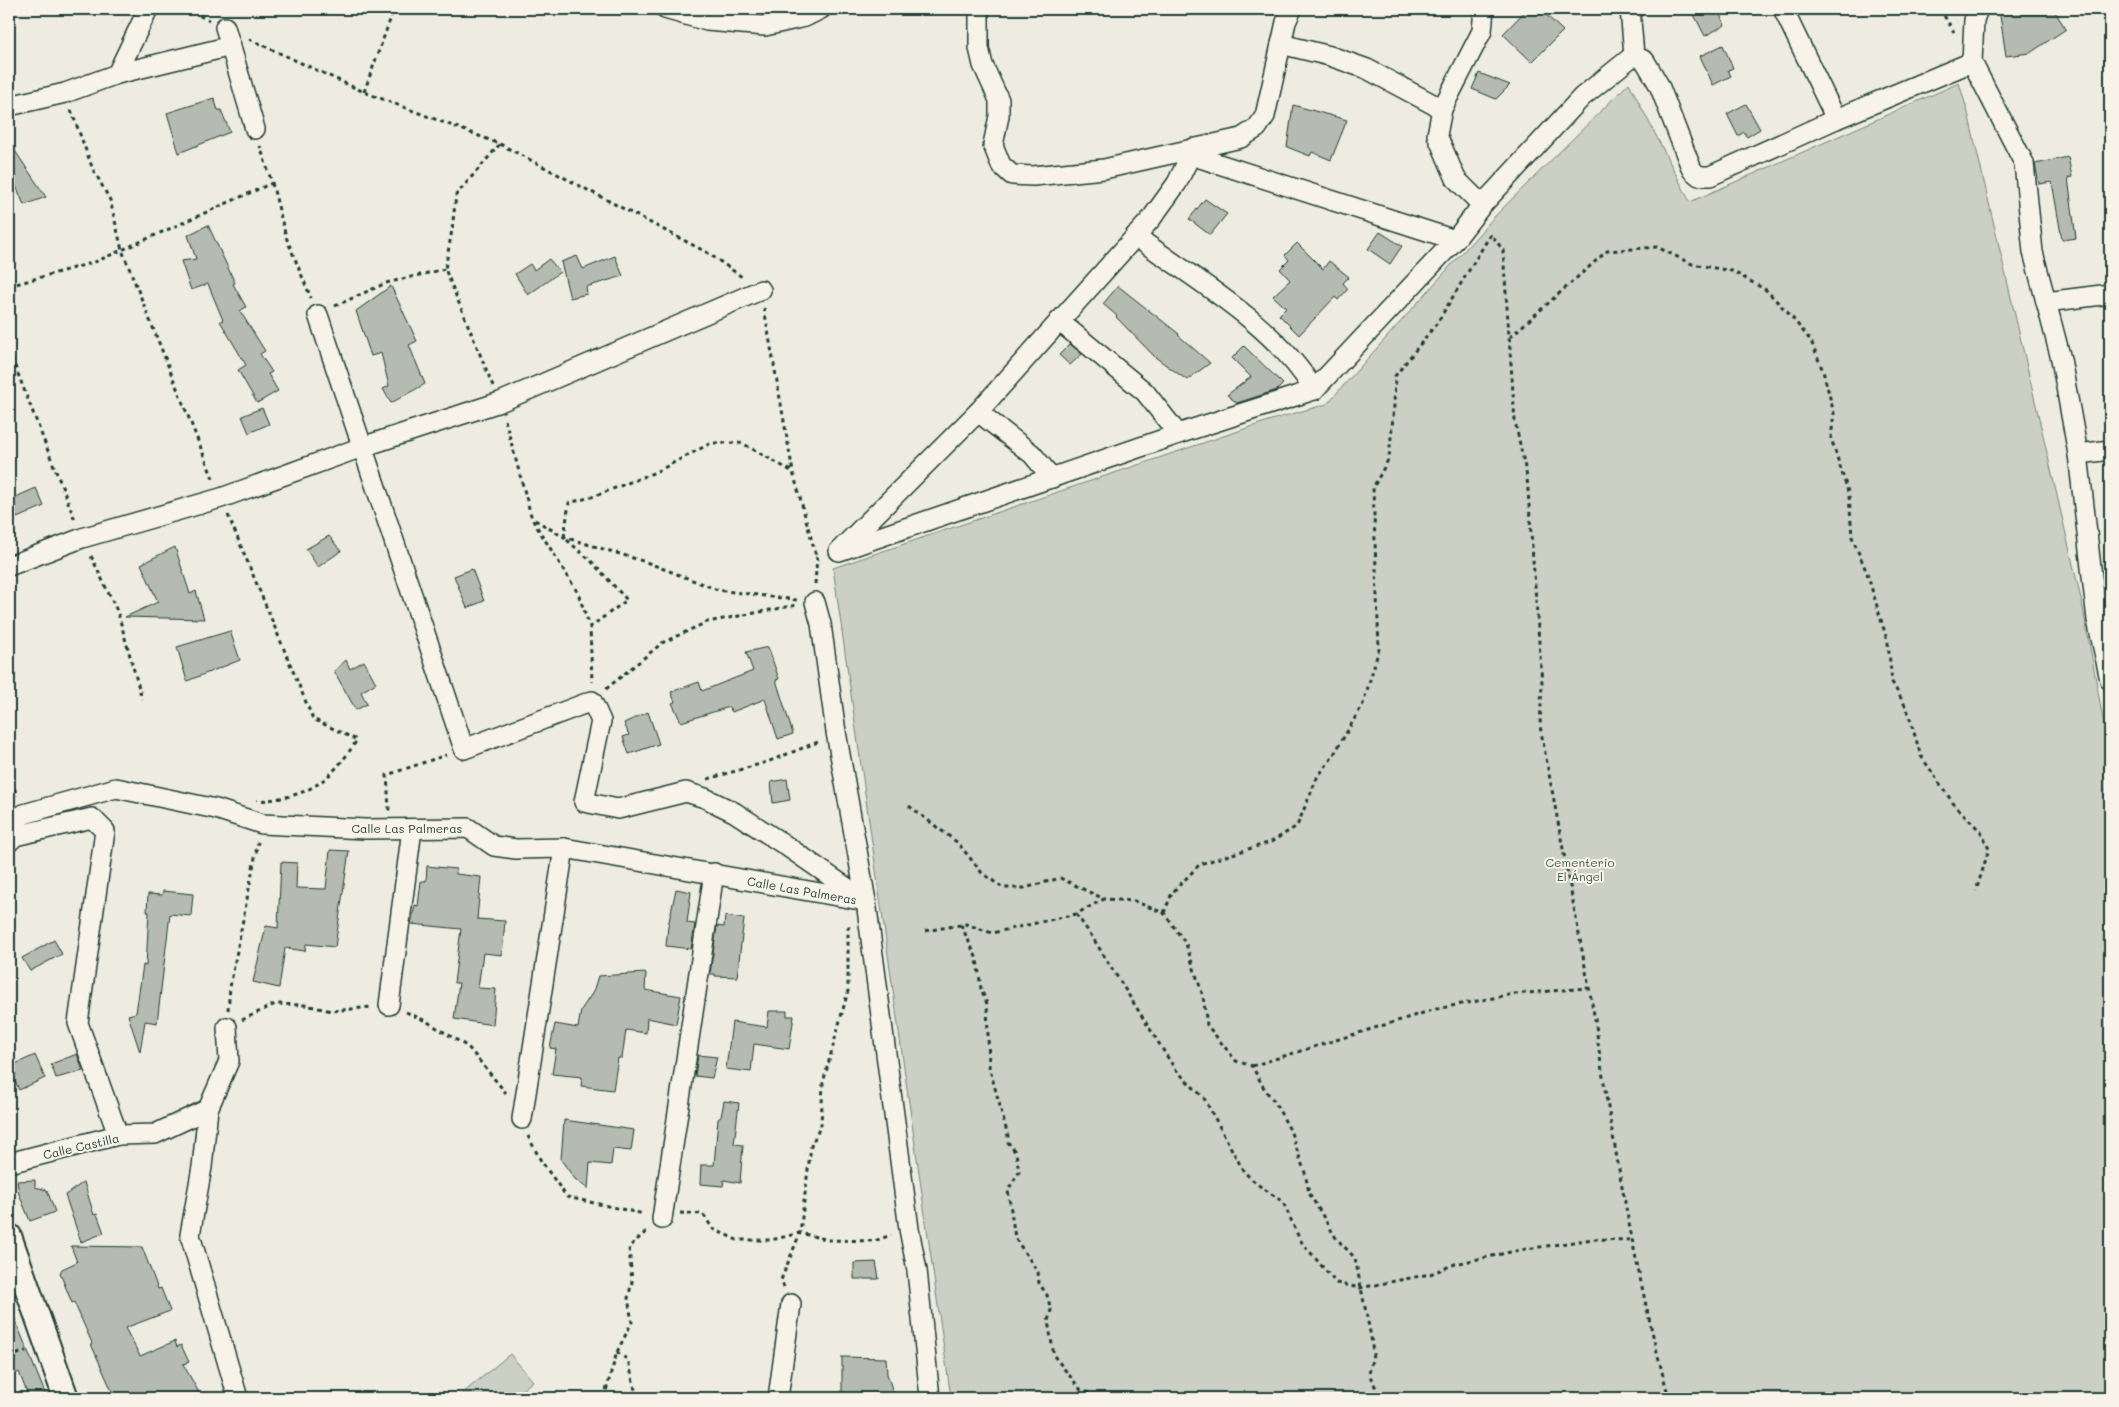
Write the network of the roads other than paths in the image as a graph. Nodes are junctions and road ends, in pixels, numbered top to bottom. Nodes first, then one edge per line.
1 (148, 9) edge
2 (668, 9) edge
3 (821, 9) edge
4 (979, 9) edge
5 (1292, 9) edge
6 (1484, 9) edge
7 (1630, 9) edge
8 (1783, 9) edge
9 (1978, 9) edge
10 (730, 16) edge
11 (225, 27) road end
12 (1281, 44) junction
13 (231, 46) junction
14 (1634, 55) junction
15 (1972, 62) junction
16 (117, 74) junction
17 (9, 106) edge
18 (1442, 109) junction
19 (1836, 119) junction
20 (255, 129) road end
21 (1192, 152) junction
22 (1482, 205) junction
23 (1135, 236) junction
24 (1455, 240) junction
25 (761, 290) road end
26 (2110, 294) edge
27 (2046, 302) junction
28 (318, 314) road end
29 (1059, 321) junction
30 (1314, 390) junction
31 (978, 412) junction
32 (1178, 434) junction
33 (362, 447) junction
34 (2110, 450) edge
35 (2078, 454) junction
36 (1052, 478) junction
37 (9, 566) edge
38 (815, 602) road end
39 (2103, 620) edge
40 (2110, 680) edge
41 (16, 820) edge
42 (412, 829) junction
43 (9, 842) edge
44 (564, 848) junction
45 (714, 873) junction
46 (866, 901) junction
47 (389, 1005) road end
48 (227, 1027) road end
49 (208, 1109) junction
50 (522, 1119) road end
51 (118, 1135) junction
52 (9, 1163) edge
53 (662, 1219) road end
54 (9, 1236) edge
55 (791, 1304) road end
56 (66, 1398) edge
57 (238, 1398) edge
58 (778, 1398) edge
59 (930, 1398) edge

1 - 16 street
2 - 10 street
3 - 10 street
4 - 21 street
5 - 12 street
6 - 18 street
7 - 14 street
8 - 19 street
9 - 15 street
11 - 13 street
12 - 18 street
12 - 21 street
13 - 16 street
13 - 20 street
14 - 19 street
14 - 22 street
15 - 19 street
15 - 27 street
16 - 17 street
18 - 22 street
21 - 23 street
21 - 24 street
22 - 24 street
23 - 29 street
23 - 30 street
24 - 30 street
25 - 33 street
26 - 27 street
27 - 35 street
28 - 33 street
29 - 31 street
29 - 32 street
30 - 32 street
31 - 36 street
31 - 36 street
32 - 36 street
33 - 37 street
33 - 46 street
34 - 35 street
35 - 39 street
38 - 46 street
39 - 40 street
41 - 42 street, Calle Las Palmeras
42 - 44 street, Calle Las Palmeras
42 - 47 street
43 - 51 street
44 - 45 street, Calle Las Palmeras
44 - 50 street
45 - 46 street, Calle Las Palmeras
45 - 53 street
46 - 59 street
48 - 49 street
49 - 51 street, Calle Castilla
49 - 57 street
51 - 52 street, Calle Castilla
54 - 56 street
55 - 58 street

